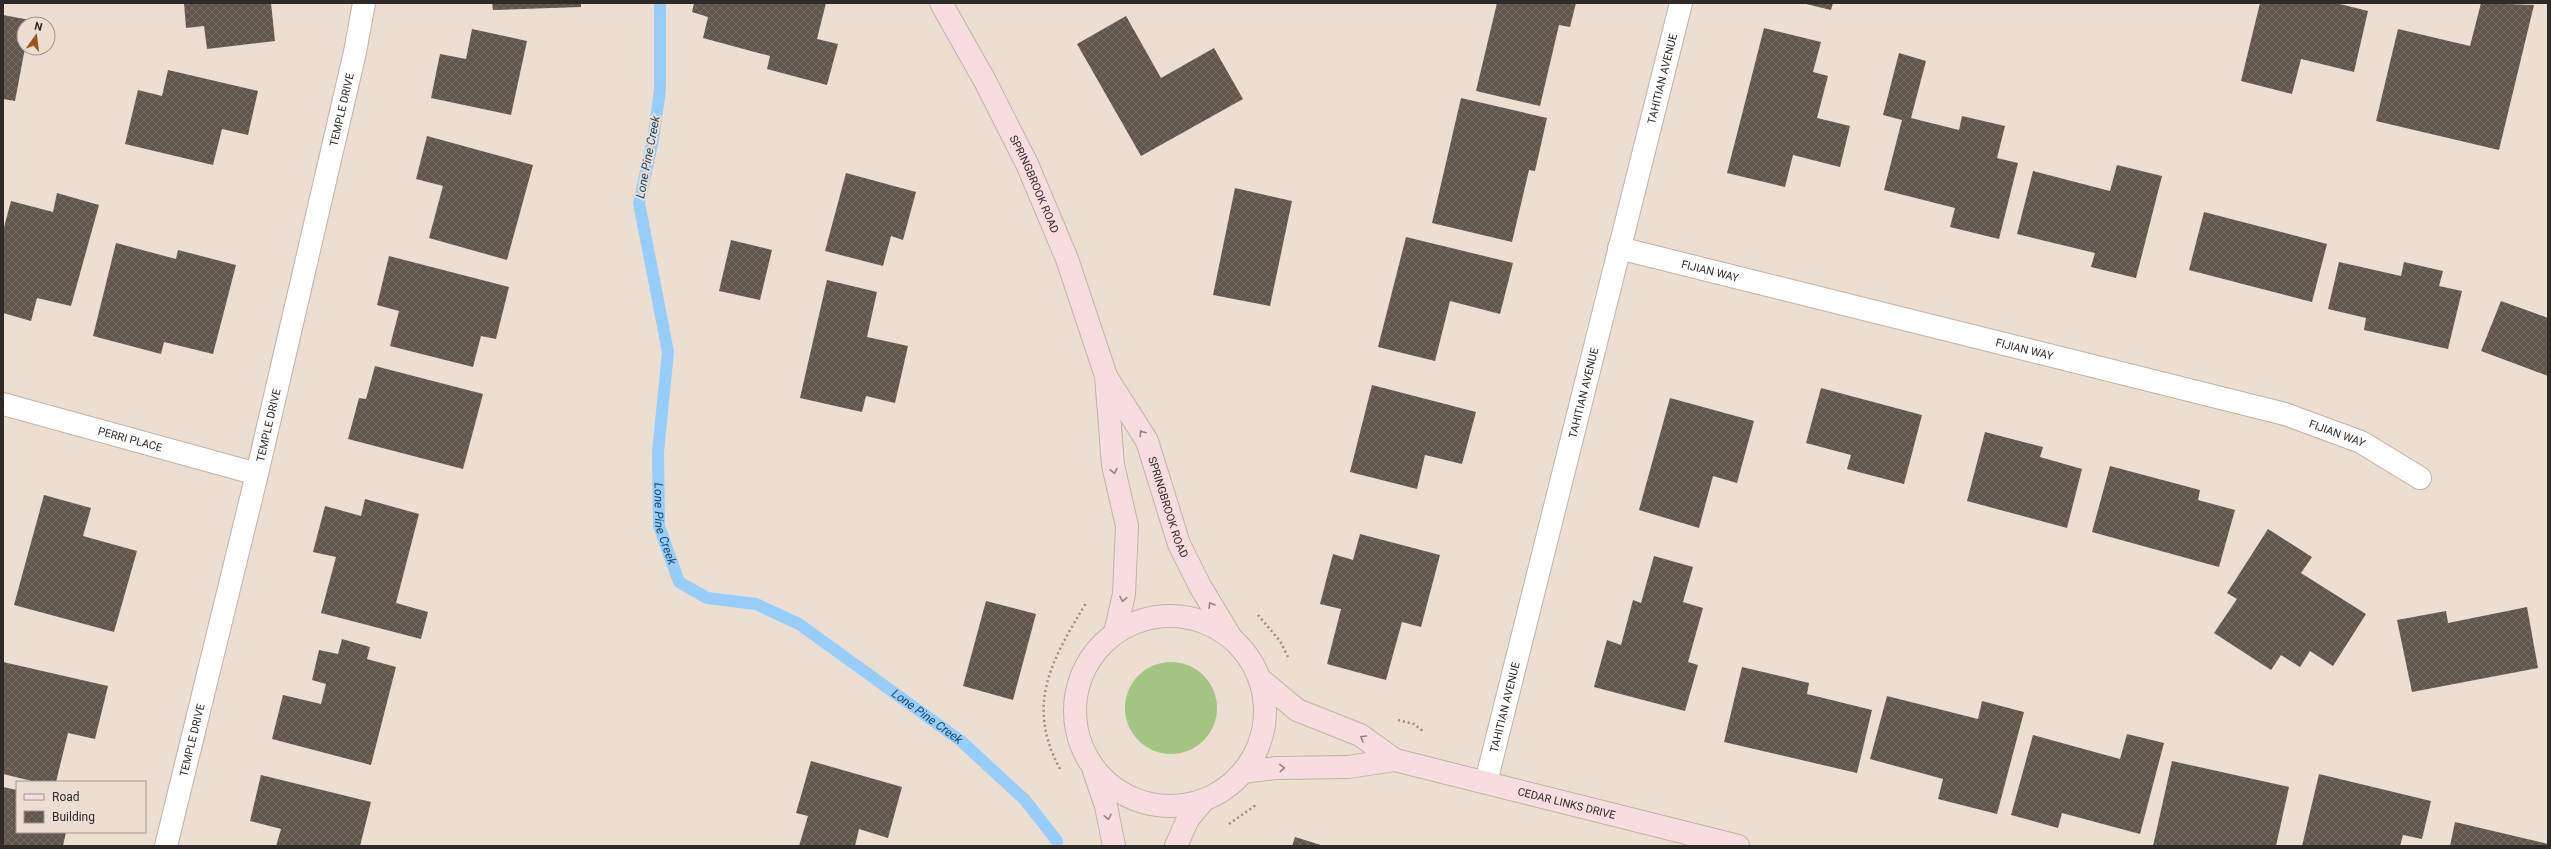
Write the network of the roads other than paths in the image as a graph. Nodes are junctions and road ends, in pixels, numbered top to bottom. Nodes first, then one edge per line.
1 (364, 3) edge
2 (941, 3) edge
3 (1681, 3) edge
4 (1619, 248) junction
5 (1106, 376) junction
6 (3, 404) edge
7 (257, 474) junction
8 (2420, 478) dead end
9 (1115, 633) junction
10 (1231, 638) junction
11 (1260, 679) junction
12 (1396, 760) junction
13 (1092, 766) junction
14 (1243, 772) junction
15 (1486, 782) junction
16 (1203, 801) junction
17 (166, 846) edge
18 (1114, 846) edge
19 (1176, 846) edge
20 (1738, 846) edge

1 - 7 street, TEMPLE DRIVE
2 - 5 street, SPRINGBROOK ROAD
3 - 4 street, TAHITIAN AVENUE
4 - 8 street, FIJIAN WAY
4 - 15 street, TAHITIAN AVENUE
5 -> 9 street, SPRINGBROOK ROAD
10 -> 5 street, SPRINGBROOK ROAD
6 - 7 street, PERRI PLACE
7 - 17 street, TEMPLE DRIVE
9 - 10 street
9 - 13 street
10 - 11 street
12 -> 11 street, CEDAR LINKS DRIVE
11 - 14 street
14 -> 12 street, CEDAR LINKS DRIVE
12 - 15 street, CEDAR LINKS DRIVE
13 - 16 street
13 -> 18 street
14 - 16 street
15 - 20 street, CEDAR LINKS DRIVE
16 - 19 street

